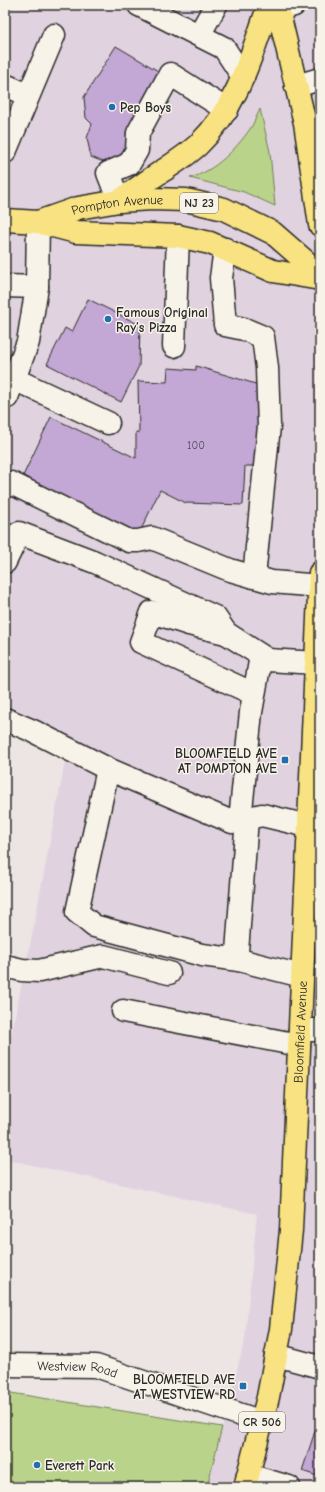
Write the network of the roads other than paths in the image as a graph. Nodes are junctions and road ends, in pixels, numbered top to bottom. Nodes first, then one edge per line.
1 (139, 5) edge
2 (216, 5) edge
3 (279, 6) edge
4 (54, 35) dead end
5 (199, 35) junction
6 (243, 77) junction
7 (320, 78) edge
8 (5, 84) edge
9 (296, 86) junction
10 (28, 95) junction
11 (227, 110) junction
12 (5, 152) edge
13 (119, 201) junction
14 (5, 220) edge
15 (38, 222) junction
16 (320, 225) edge
17 (178, 236) junction
18 (225, 249) junction
19 (320, 274) edge
20 (320, 279) edge
21 (5, 286) edge
22 (37, 287) junction
23 (174, 346) dead end
24 (10, 388) edge
25 (108, 423) dead end
26 (5, 487) edge
27 (5, 562) edge
28 (320, 573) edge
29 (254, 577) junction
30 (320, 586) edge
31 (226, 633) junction
32 (261, 656) junction
33 (317, 676) edge
34 (254, 694) junction
35 (5, 719) edge
36 (108, 769) junction
37 (315, 781) edge
38 (244, 819) junction
39 (314, 826) edge
40 (239, 960) junction
41 (14, 968) edge
42 (168, 973) dead end
43 (302, 976) junction
44 (124, 1011) dead end
45 (306, 1035) edge
46 (276, 1355) junction
47 (5, 1365) edge
48 (320, 1367) edge
49 (262, 1422) junction
50 (246, 1481) edge
51 (290, 1487) edge

1 - 5 street
2 - 5 street
3 - 6 main road
3 - 9 main road
4 - 10 street
5 - 6 street
6 - 11 main road
7 - 9 street
8 - 10 street
9 - 16 main road
10 - 12 street
11 - 13 main road
11 - 13 street
13 - 15 main road, Pompton Avenue / NJ 23
13 - 19 main road, Pompton Avenue / NJ 23
14 - 15 main road, Pompton Avenue / NJ 23
15 - 17 main road, Pompton Avenue / NJ 23
15 - 22 street
17 - 18 main road, Pompton Avenue / NJ 23
17 - 23 street
18 - 20 main road, Pompton Avenue / NJ 23
18 - 29 street
21 - 22 street
22 - 24 street
24 - 25 street
26 - 29 street
27 - 31 street
28 - 30 main road, Bloomfield Avenue / CR 506
29 - 30 street
30 - 33 main road, Bloomfield Avenue / CR 506
31 - 32 street
31 - 34 street
32 - 33 street
32 - 34 street
33 - 37 main road, Bloomfield Avenue / CR 506
34 - 38 street
35 - 36 street
36 - 38 street
36 - 40 street
37 - 39 main road, Bloomfield Avenue / CR 506
38 - 39 street
38 - 40 street
39 - 43 main road, Bloomfield Avenue / CR 506
40 - 43 street
41 - 42 street
43 - 45 main road, Bloomfield Avenue / CR 506
44 - 45 street
45 - 46 main road, Bloomfield Avenue / CR 506
46 - 48 street
46 - 49 main road, Bloomfield Avenue / CR 506
47 - 49 street, Westview Road
49 - 50 main road, Bloomfield Avenue / CR 506
50 - 51 street

